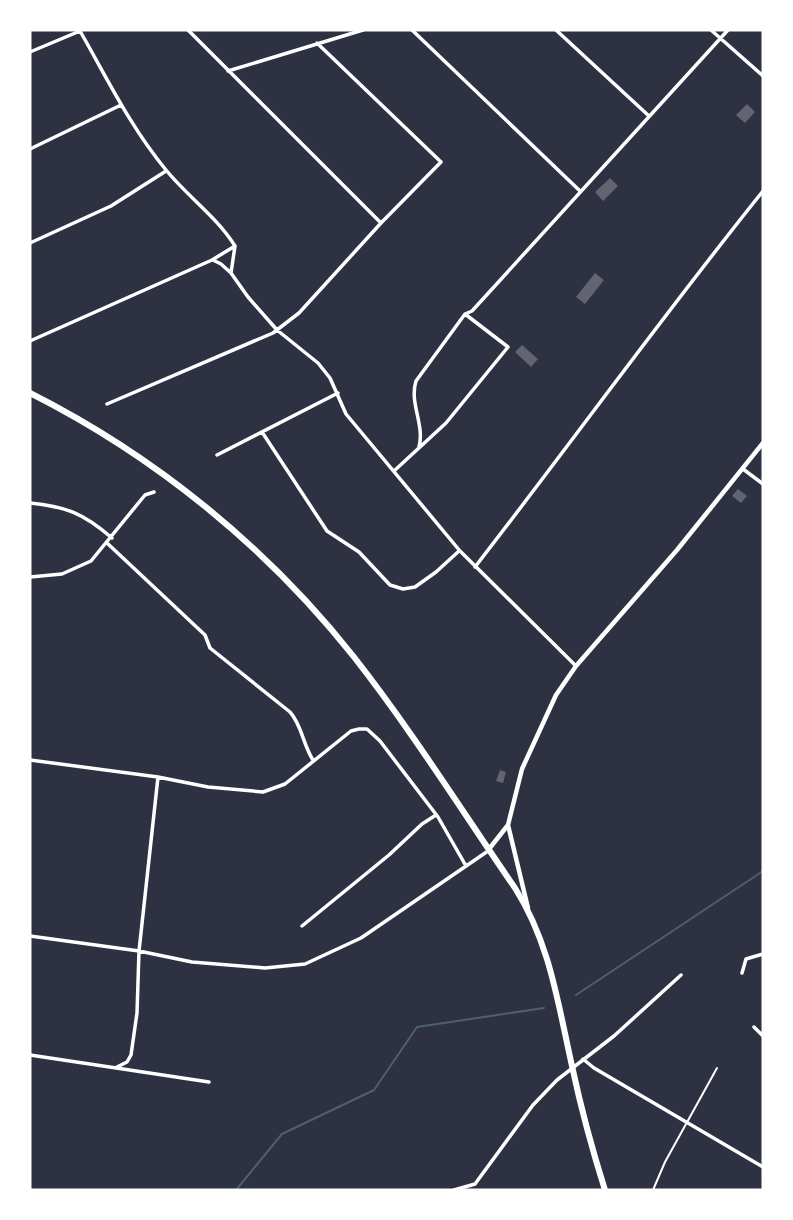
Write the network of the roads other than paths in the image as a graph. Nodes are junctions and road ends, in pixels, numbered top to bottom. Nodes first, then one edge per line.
1 (81, 30) edge
2 (188, 30) edge
3 (362, 30) edge
4 (412, 30) edge
5 (556, 30) edge
6 (711, 30) edge
7 (729, 30) edge
8 (73, 32) edge
9 (721, 38) junction
10 (317, 43) junction
11 (30, 52) edge
12 (228, 71) junction
13 (763, 76) edge
14 (121, 105) junction
15 (649, 116) junction
16 (30, 149) edge
17 (166, 171) junction
18 (580, 191) junction
19 (763, 191) edge
20 (381, 223) junction
21 (30, 243) edge
22 (235, 246) junction
23 (212, 260) junction
24 (231, 273) junction
25 (465, 314) junction
26 (277, 330) junction
27 (30, 341) edge
28 (30, 393) edge
29 (338, 393) junction
30 (107, 404) dead end
31 (262, 432) junction
32 (763, 443) edge
33 (419, 447) junction
34 (217, 455) dead end
35 (743, 468) junction
36 (394, 471) junction
37 (763, 484) edge
38 (154, 492) dead end
39 (30, 503) edge
40 (112, 538) junction
41 (107, 542) junction
42 (460, 551) junction
43 (475, 567) junction
44 (30, 577) edge
45 (576, 666) junction
46 (30, 760) edge
47 (313, 760) junction
48 (158, 777) junction
49 (436, 815) junction
50 (508, 825) junction
51 (489, 849) junction
52 (466, 866) junction
53 (529, 909) junction
54 (302, 926) dead end
55 (30, 936) edge
56 (139, 951) junction
57 (763, 954) edge
58 (742, 973) dead end
59 (681, 975) dead end
60 (754, 1027) dead end
61 (763, 1036) edge
62 (30, 1055) edge
63 (583, 1059) junction
64 (117, 1067) junction
65 (572, 1068) junction
66 (717, 1068) dead end
67 (209, 1082) dead end
68 (686, 1122) junction
69 (763, 1167) edge
70 (454, 1190) edge
71 (605, 1190) edge
72 (653, 1190) edge

1 - 8 street
1 - 14 street
2 - 12 street
3 - 10 street
4 - 18 street
5 - 15 street
6 - 9 street
7 - 9 street
8 - 11 street
9 - 13 street
9 - 15 street
10 - 12 street
10 - 20 street
12 - 20 street
14 - 16 street
14 - 17 street
15 - 18 street
17 - 21 street
17 - 22 street
18 - 25 street
19 - 43 street
20 - 26 street
22 - 23 street
22 - 24 street
23 - 24 street
23 - 27 street
24 - 26 street
25 - 33 street
25 - 33 street
26 - 29 street
26 - 30 street
28 - 51 main road
29 - 31 street
29 - 36 street
31 - 34 street
31 - 42 street
32 - 35 street
33 - 36 street
35 - 37 street
35 - 45 street
36 - 42 street
38 - 40 street
39 - 40 street
40 - 41 street
41 - 44 street
41 - 47 street
42 - 43 street
43 - 45 street
45 - 50 street
46 - 48 street
47 - 48 street
47 - 49 street
48 - 56 street
49 - 52 street
49 - 54 street
50 - 51 street
50 - 53 street
51 - 52 street
51 - 53 main road
52 - 56 street
53 - 65 main road
55 - 56 street
56 - 64 street
57 - 58 street
59 - 63 street
60 - 61 street
62 - 64 street
63 - 65 street
63 - 68 street
64 - 67 street
65 - 70 street
65 - 71 main road
66 - 68 lane
68 - 69 street
68 - 72 lane

